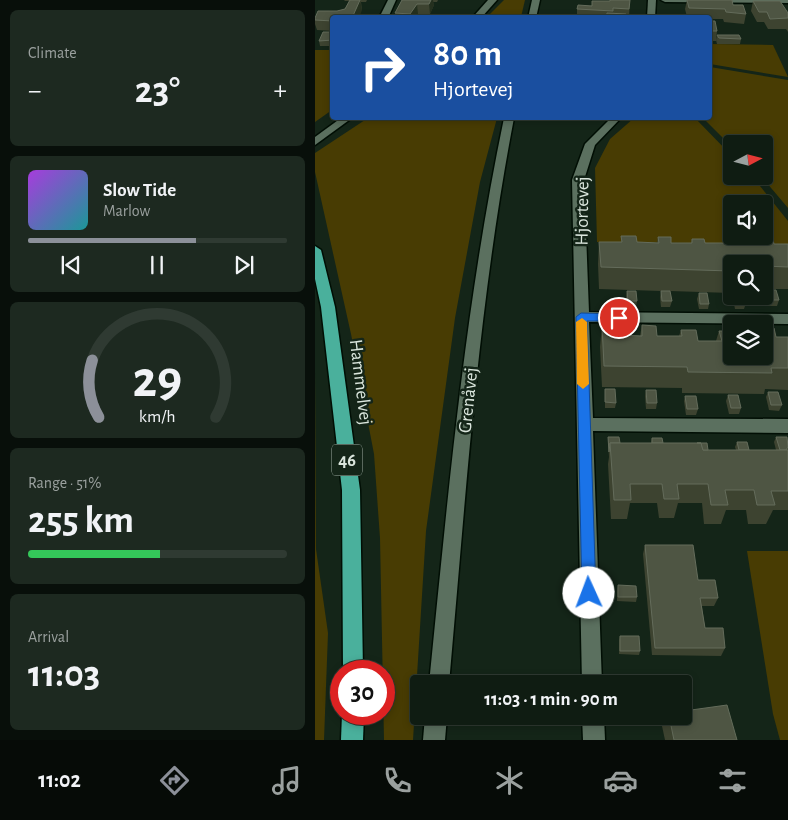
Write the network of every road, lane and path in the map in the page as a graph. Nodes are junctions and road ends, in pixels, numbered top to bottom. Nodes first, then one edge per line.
1 (392, 0) edge
2 (493, 0) edge
3 (536, 0) edge
4 (652, 0) edge
5 (665, 0) edge
6 (788, 1) edge
7 (384, 15) edge
8 (478, 15) edge
9 (533, 15) edge
10 (651, 15) edge
11 (344, 120) edge
12 (509, 120) edge
13 (614, 120) edge
14 (315, 142) edge
15 (315, 250) edge
16 (581, 317) junction
17 (788, 319) edge
18 (584, 424) junction
19 (788, 426) edge
20 (353, 660) edge
21 (440, 675) edge
22 (592, 675) edge
23 (353, 725) edge
24 (435, 725) edge
25 (593, 725) edge
26 (352, 740) edge
27 (434, 740) edge
28 (594, 740) edge

1 - 7 street
2 - 8 street
3 - 9 street
4 - 10 street
5 - 6 street
11 - 14 street
12 - 21 street, Grenåvej
13 - 16 street, Hjortevej
15 - 20 highway, Hammelvej / 46
16 - 17 street
16 - 18 street, Hjortevej
18 - 19 street
18 - 22 street, Hjortevej
23 - 26 highway
24 - 27 street
25 - 28 street

